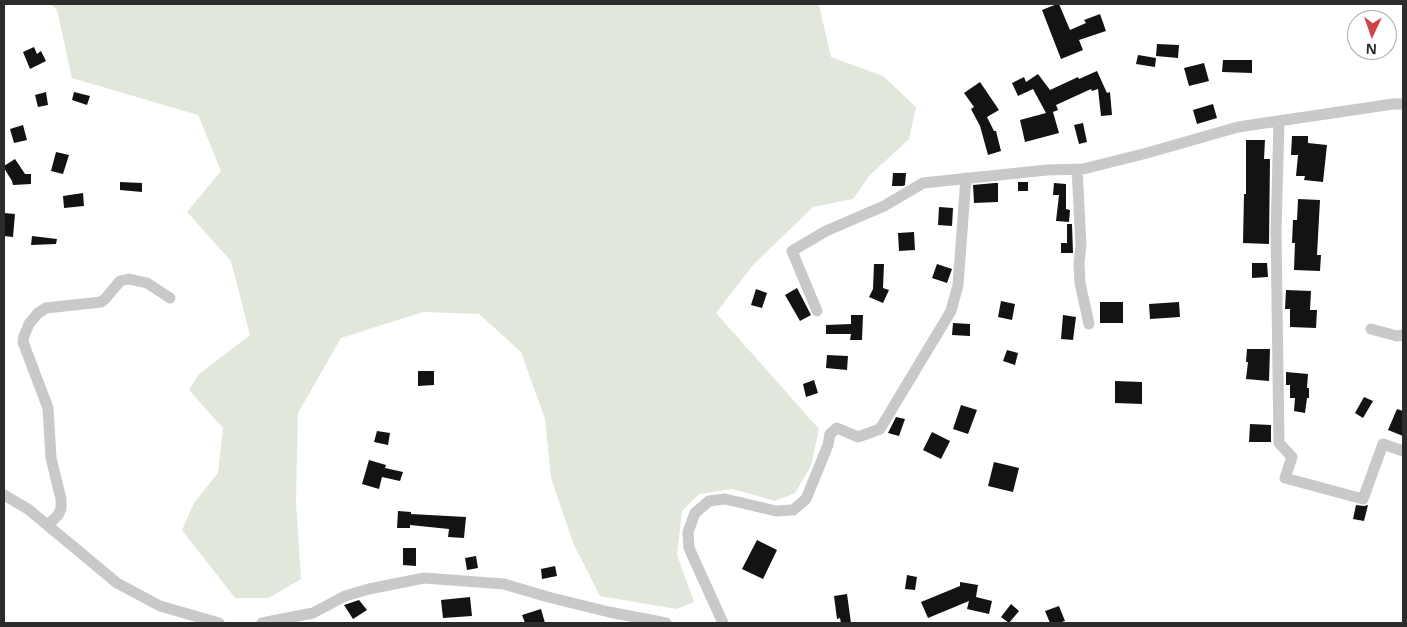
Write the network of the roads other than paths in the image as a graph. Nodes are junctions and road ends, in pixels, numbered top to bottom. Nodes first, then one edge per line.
1 (1403, 104) edge
2 (1280, 120) junction
3 (1077, 169) junction
4 (966, 178) junction
5 (170, 298) dead end
6 (816, 311) dead end
7 (1089, 324) dead end
8 (1371, 329) dead end
9 (1403, 335) edge
10 (1403, 451) edge
11 (4, 495) edge
12 (48, 525) junction
13 (219, 623) edge
14 (262, 623) edge
15 (666, 623) edge
16 (723, 623) edge

1 - 2 street
2 - 3 street
2 - 10 street
3 - 4 street
3 - 7 street
4 - 6 street
4 - 16 street
5 - 12 street
8 - 9 street
11 - 12 street
12 - 13 street
14 - 15 street

